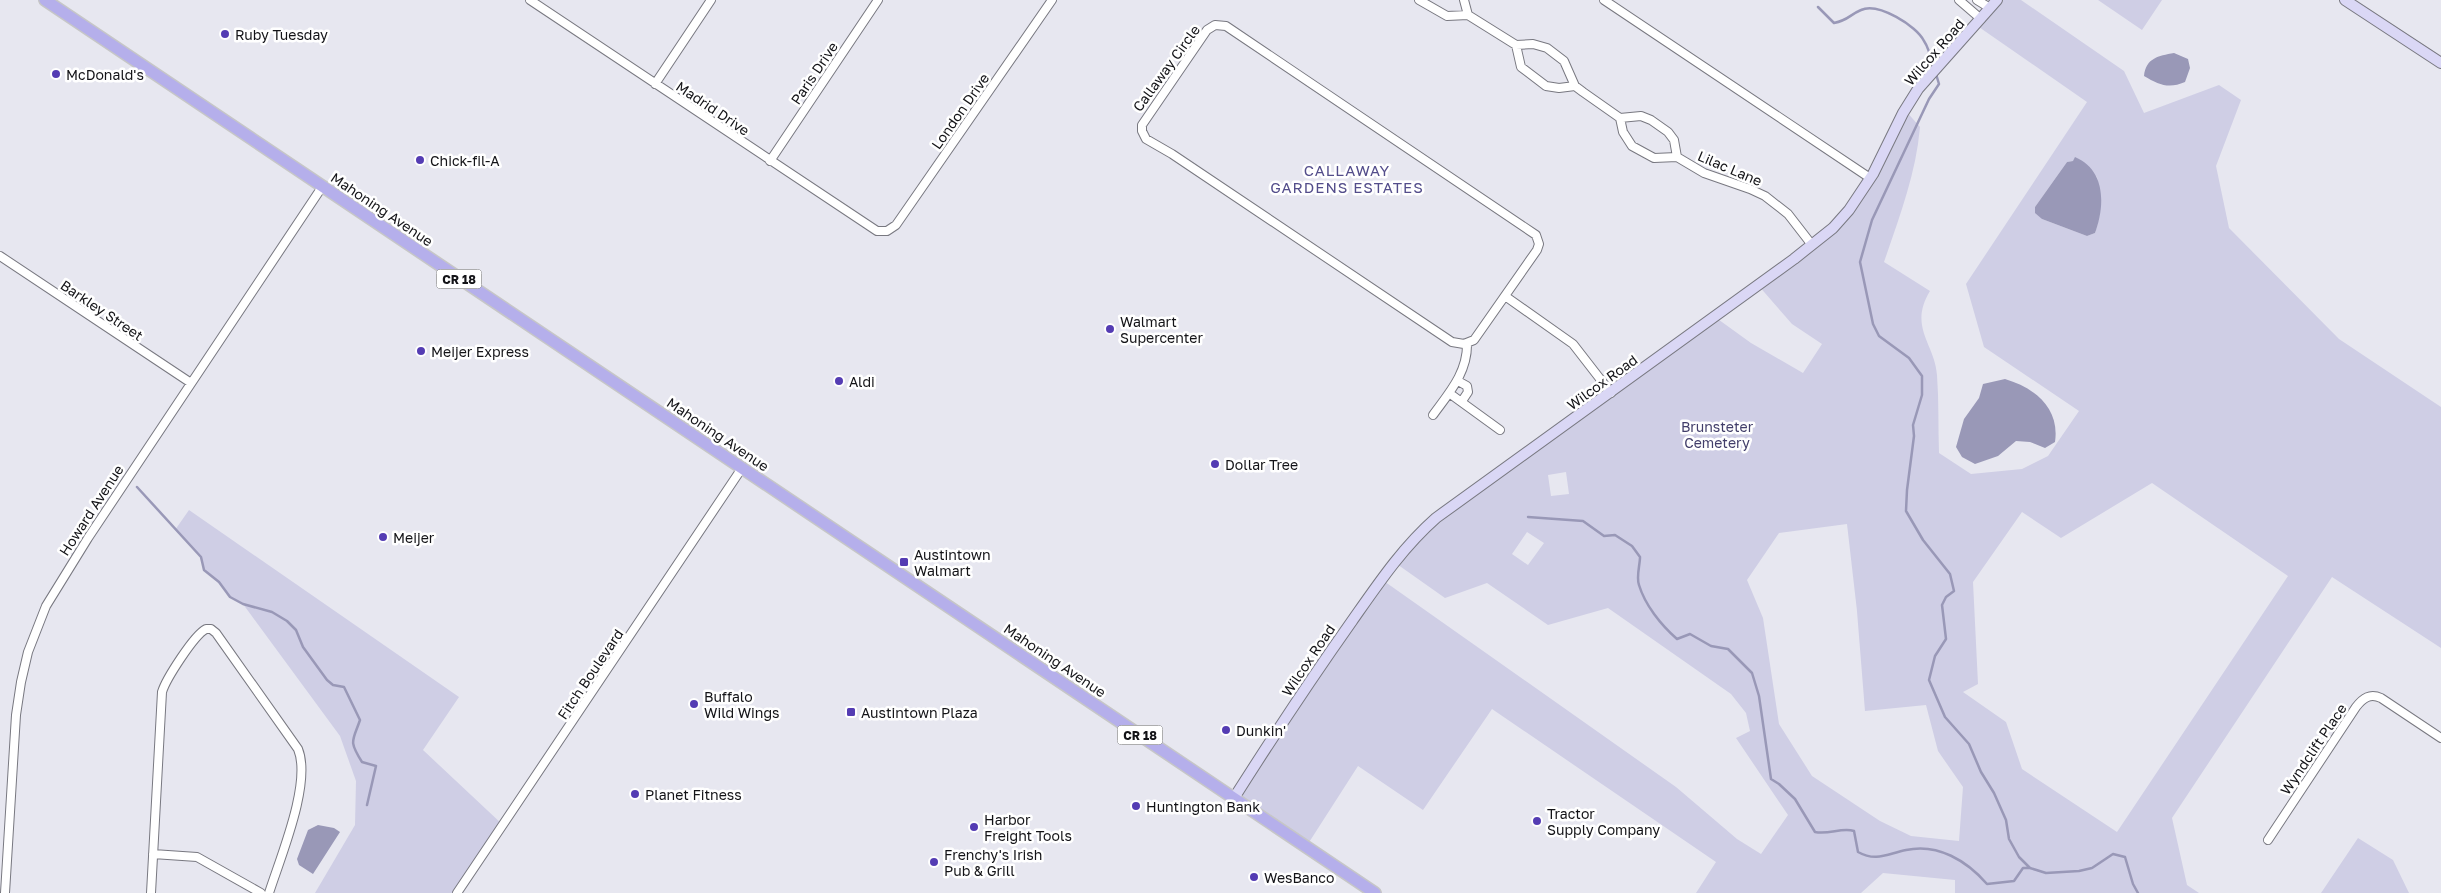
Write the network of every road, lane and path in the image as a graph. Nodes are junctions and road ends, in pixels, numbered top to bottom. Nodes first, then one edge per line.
1 (45, 0) edge
2 (530, 0) edge
3 (548, 0) edge
4 (711, 0) edge
5 (878, 0) edge
6 (1052, 0) edge
7 (1419, 0) edge
8 (1464, 0) edge
9 (1604, 0) edge
10 (1959, 0) edge
11 (1977, 0) edge
12 (1997, 0) edge
13 (2345, 0) edge
14 (542, 8) junction
15 (1990, 8) junction
16 (1468, 15) junction
17 (1980, 19) junction
18 (1516, 45) junction
19 (2441, 63) edge
20 (655, 84) junction
21 (1575, 86) junction
22 (1620, 118) junction
23 (1677, 157) junction
24 (770, 161) junction
25 (1870, 178) junction
26 (322, 187) junction
27 (884, 231) joint
28 (1812, 245) junction
29 (0, 256) edge
30 (1505, 296) junction
31 (1467, 343) junction
32 (1458, 381) junction
33 (191, 383) junction
34 (1449, 393) junction
35 (1611, 393) junction
36 (1462, 401) junction
37 (1433, 415) dead end
38 (1500, 430) dead end
39 (742, 468) junction
40 (2441, 738) edge
41 (1234, 798) junction
42 (2268, 840) dead end
43 (153, 854) junction
44 (5, 893) edge
45 (151, 893) edge
46 (261, 893) edge
47 (269, 893) edge
48 (457, 893) edge
49 (1374, 893) edge

1 - 26 main road, Mahoning Avenue / CR 18
2 - 14 street, Madrid Drive
3 - 14 street
4 - 20 street
5 - 24 street, Paris Drive
6 - 27 street, London Drive
7 - 16 street
8 - 16 street
9 - 25 street
10 - 17 street
11 - 15 street
12 - 15 street, Wilcox Road
13 - 19 street
14 - 20 street, Madrid Drive
15 - 17 street, Wilcox Road
16 - 18 street
17 - 25 street, Wilcox Road
18 - 21 street
18 - 21 street
20 - 24 street, Madrid Drive
21 - 22 street
22 - 23 street, Lilac Lane
22 - 23 street, Lilac Lane
23 - 28 street, Lilac Lane
24 - 27 street, Madrid Drive
25 - 28 street, Wilcox Road
26 - 33 street, Howard Avenue
26 - 39 main road, Mahoning Avenue / CR 18
28 - 35 street, Wilcox Road
29 - 33 street, Barkley Street
30 - 31 street, Callaway Circle
30 - 31 street, Callaway Circle
30 - 35 street
31 - 32 street
32 - 34 street
32 - 36 street
33 - 44 street, Howard Avenue
34 - 36 street
34 - 37 street
35 - 41 street, Wilcox Road
36 - 38 street
39 - 41 main road, Mahoning Avenue / CR 18
39 - 48 street, Fitch Boulevard
40 - 42 street, Wyndclift Place
41 - 49 main road, Mahoning Avenue / CR 18
43 - 45 street
43 - 46 street
43 - 47 street

